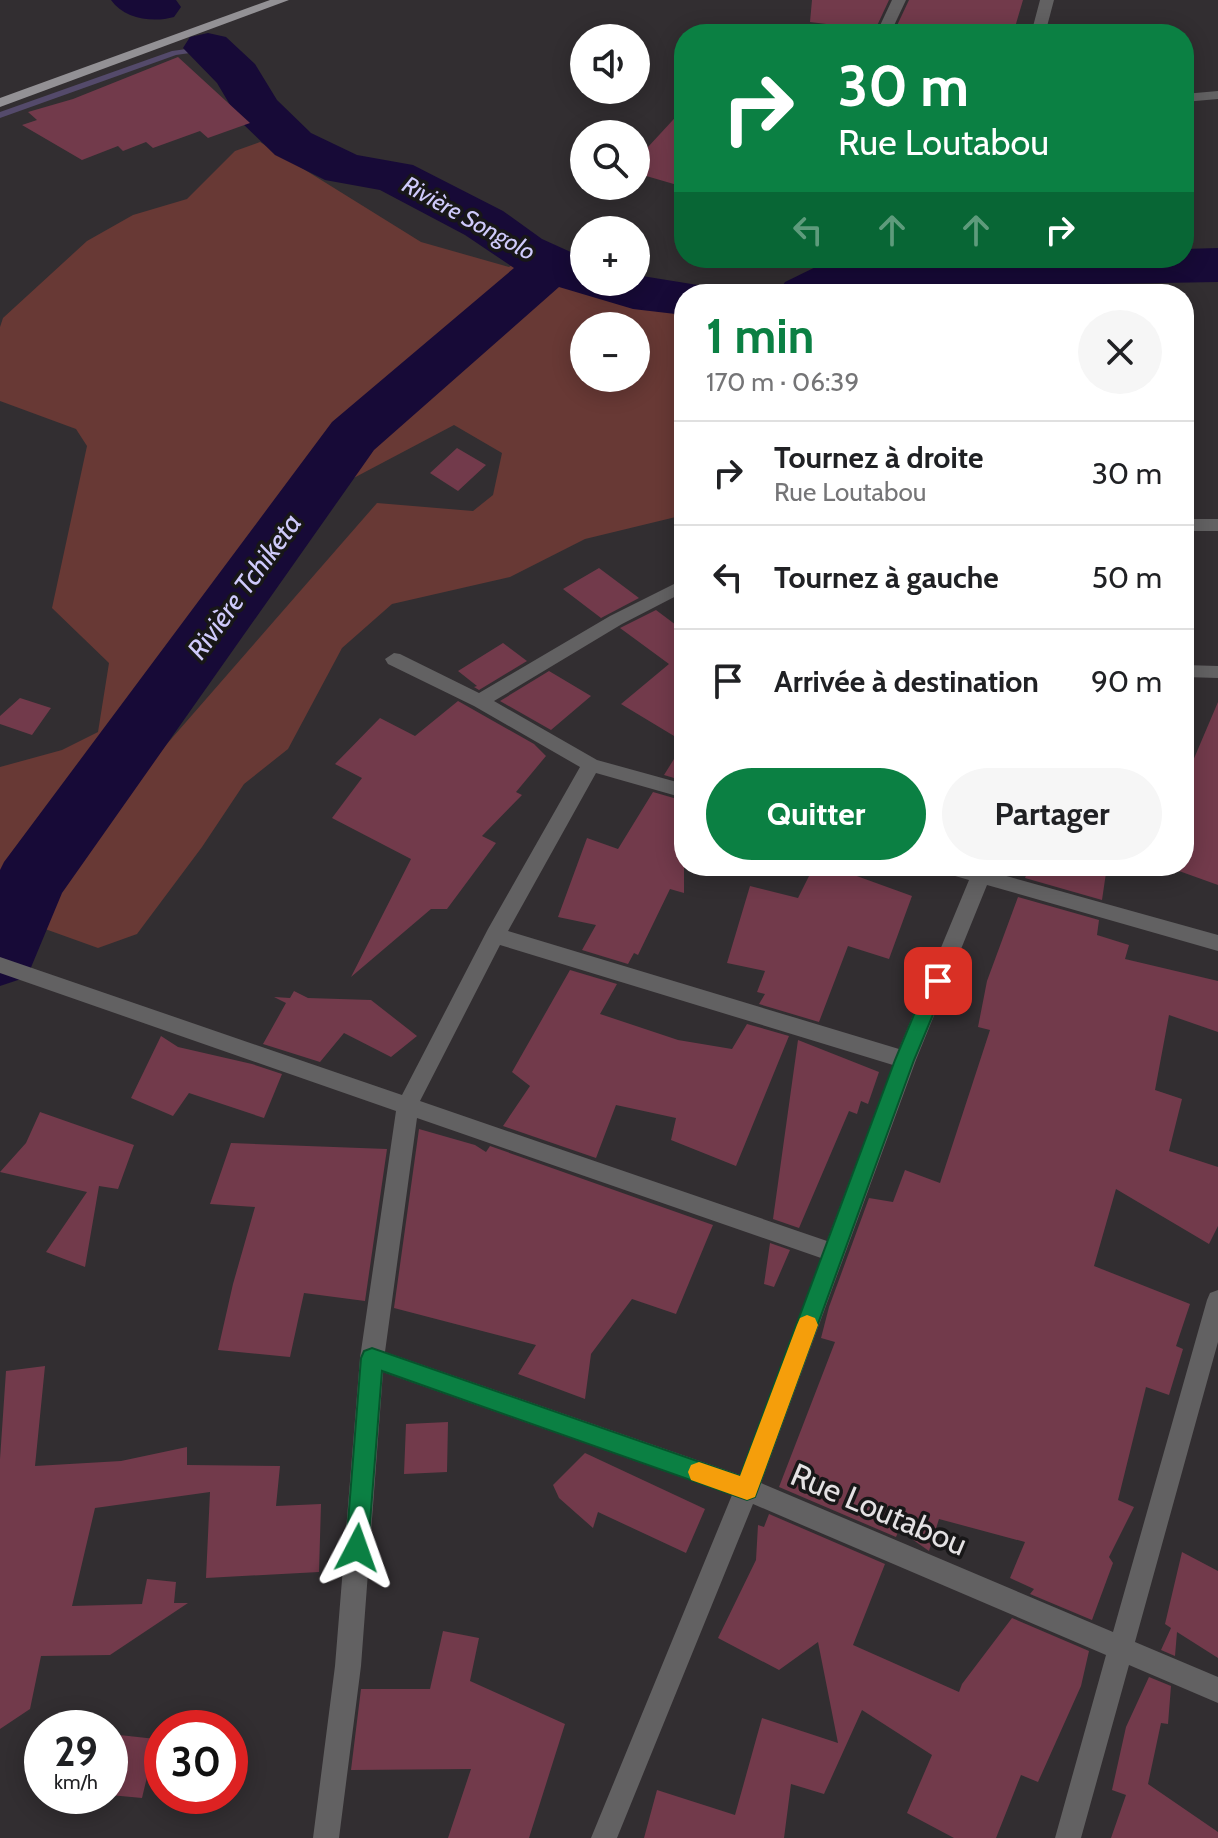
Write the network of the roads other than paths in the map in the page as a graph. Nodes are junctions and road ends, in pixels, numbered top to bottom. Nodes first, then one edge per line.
1 (282, 0) edge
2 (899, 0) edge
3 (1047, 0) edge
4 (888, 24) edge
5 (1041, 24) edge
6 (1218, 95) edge
7 (1194, 97) edge
8 (0, 103) edge
9 (1194, 525) edge
10 (1218, 525) edge
11 (674, 590) edge
12 (394, 659) dead end
13 (1194, 671) edge
14 (1218, 672) edge
15 (480, 701) junction
16 (591, 765) junction
17 (674, 788) edge
18 (982, 876) edge
19 (1000, 876) edge
20 (495, 935) junction
21 (1218, 943) edge
22 (0, 965) edge
23 (905, 1060) junction
24 (408, 1104) junction
25 (834, 1253) junction
26 (1218, 1300) edge
27 (372, 1358) junction
28 (747, 1489) junction
29 (1122, 1651) junction
30 (1218, 1690) edge
31 (326, 1838) edge
32 (604, 1838) edge
33 (1068, 1838) edge

1 - 8 main road
2 - 4 street
3 - 5 street
6 - 7 street
9 - 10 street
11 - 15 street
12 - 15 street
13 - 14 street
15 - 16 street
16 - 17 street
16 - 20 street
18 - 23 street
19 - 21 street
20 - 23 street
20 - 24 street
22 - 24 street
23 - 25 street
24 - 25 street
24 - 27 street
25 - 28 street
26 - 29 street
27 - 28 street, Rue Loutabou
27 - 31 street
28 - 29 street, Rue Loutabou
28 - 32 street
29 - 30 street, Rue Loutabou
29 - 33 street

